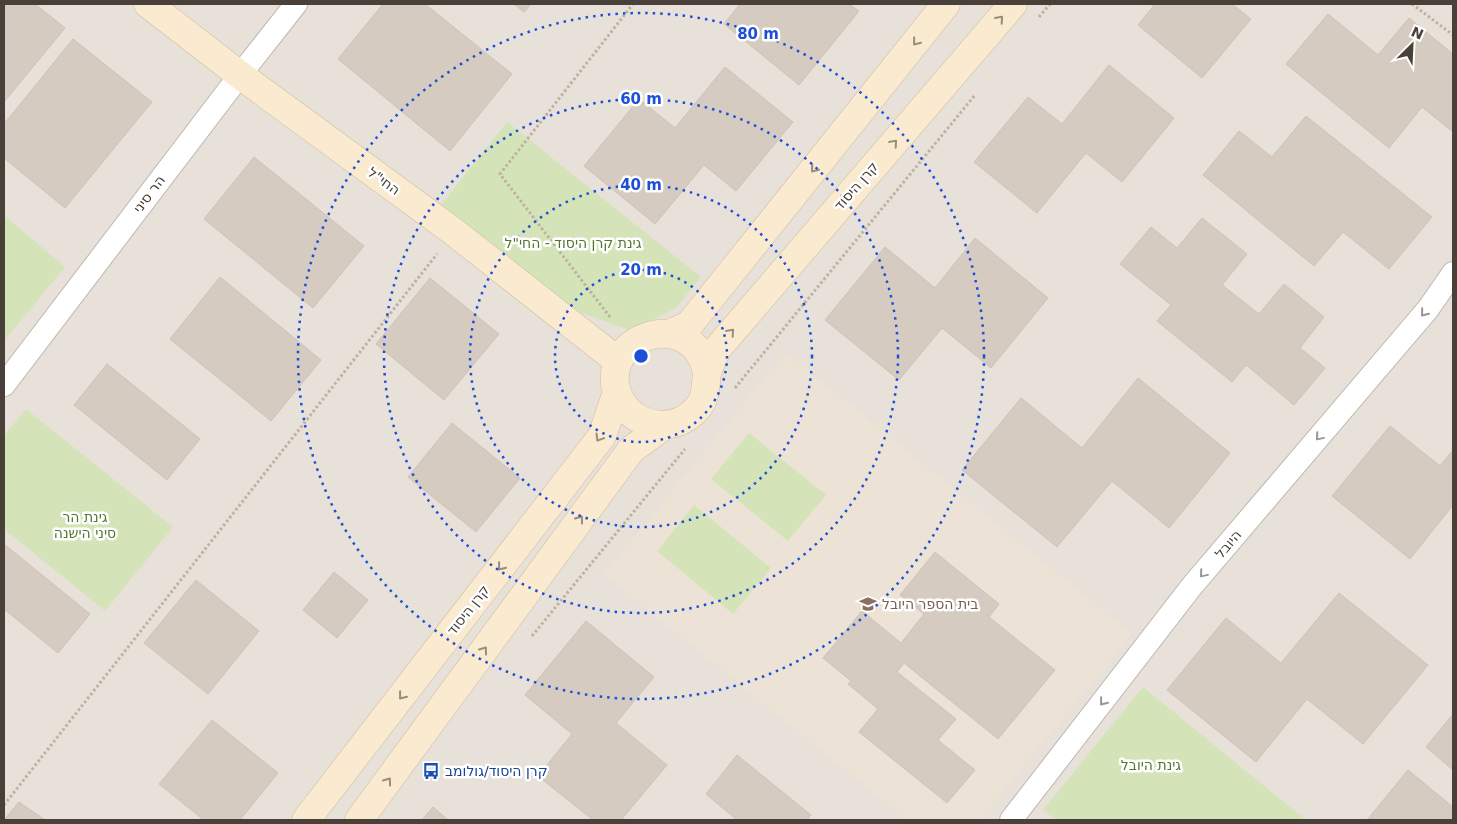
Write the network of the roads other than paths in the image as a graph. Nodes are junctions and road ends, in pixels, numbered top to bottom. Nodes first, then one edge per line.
1 (148, 4) edge
2 (296, 4) edge
3 (946, 4) edge
4 (1013, 4) edge
5 (240, 75) junction
6 (1453, 274) edge
7 (668, 334) junction
8 (611, 356) junction
9 (707, 374) junction
10 (4, 385) edge
11 (617, 392) junction
12 (665, 425) junction
13 (306, 820) edge
14 (359, 820) edge
15 (1011, 820) edge

1 - 5 street, החי"ל
2 - 5 street, הר סיני
3 -> 7 street
9 -> 4 street, קרן היסוד
5 - 8 street, החי"ל
5 - 10 street, הר סיני
6 -> 15 street, היובל
7 - 8 street
7 - 9 street
8 - 11 street
9 - 12 street
11 - 12 street
11 -> 13 street, קרן היסוד
14 -> 12 street

